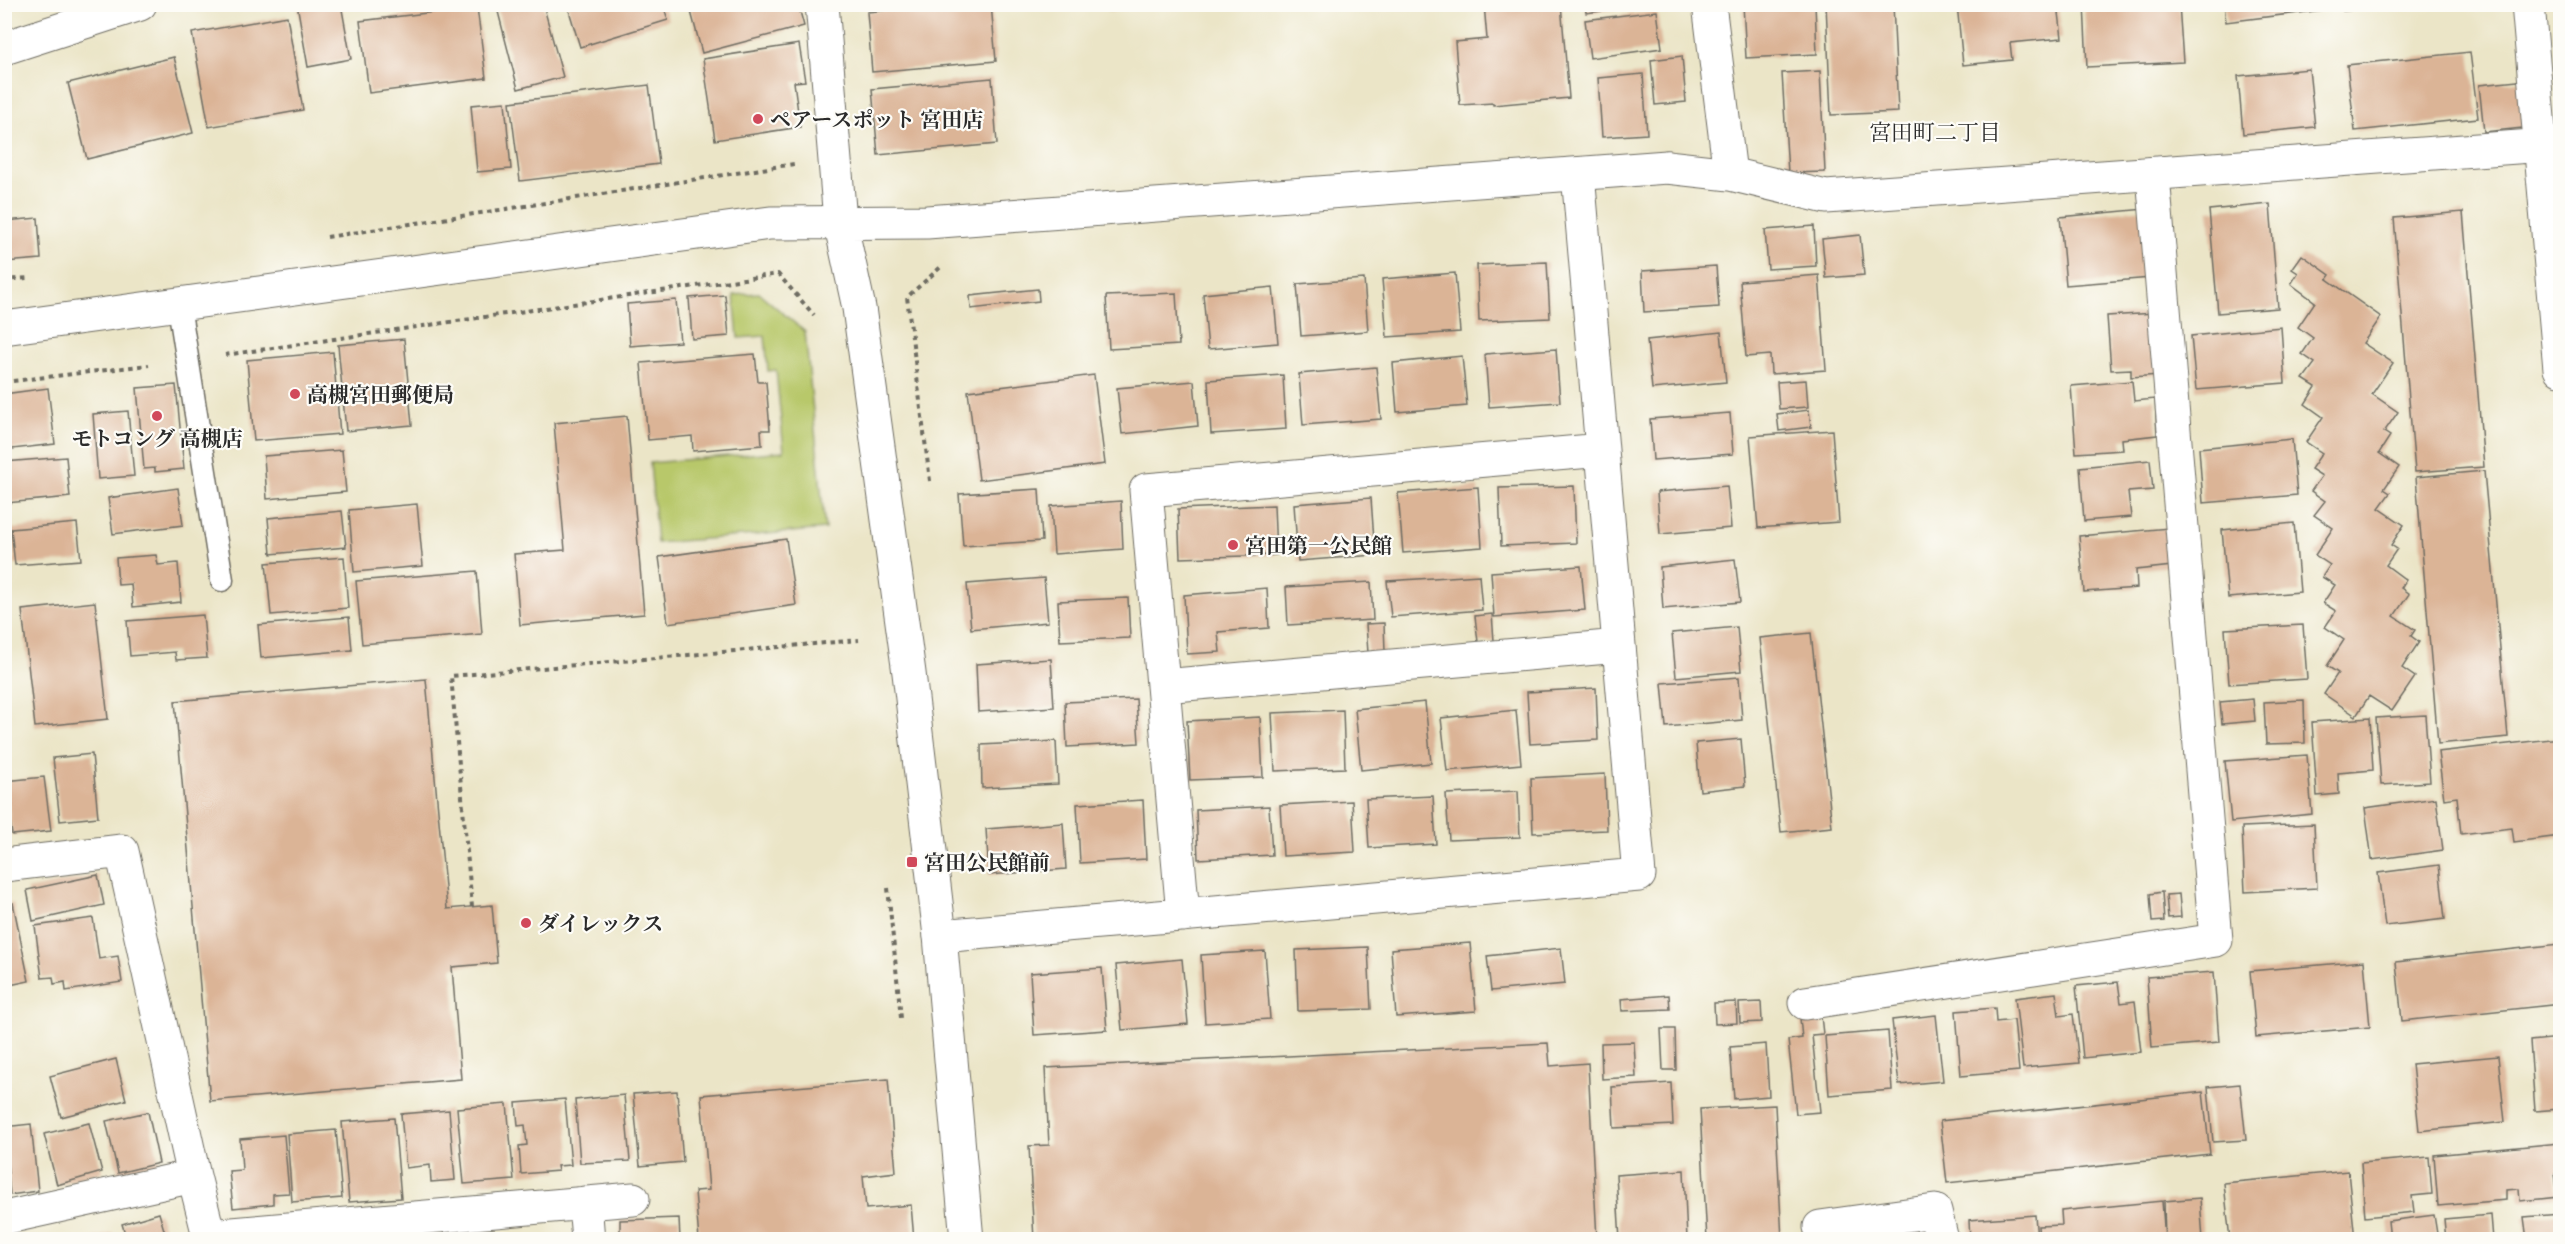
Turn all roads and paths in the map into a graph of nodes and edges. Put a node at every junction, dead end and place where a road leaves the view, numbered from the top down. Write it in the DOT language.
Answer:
graph roads {
  1 [pos="140,4"];
  2 [pos="822,4"];
  3 [pos="1709,4"];
  4 [pos="2528,4"];
  5 [pos="4,48"];
  6 [pos="2550,145"];
  7 [pos="800,163"];
  8 [pos="1578,174"];
  9 [pos="1730,174"];
  10 [pos="2153,175"];
  11 [pos="840,221"];
  12 [pos="317,238"];
  13 [pos="950,258"];
  14 [pos="39,277"];
  15 [pos="4,280"];
  16 [pos="179,306"];
  17 [pos="815,325"];
  18 [pos="4,328"];
  19 [pos="189,360"];
  20 [pos="2560,369"];
  21 [pos="4,382"];
  22 [pos="1602,450"];
  23 [pos="930,485"];
  24 [pos="222,580"];
  25 [pos="858,630"];
  26 [pos="859,640"];
  27 [pos="1619,646"];
  28 [pos="860,650"];
  29 [pos="1163,686"];
  30 [pos="4,865"];
  31 [pos="886,877"];
  32 [pos="472,907"];
  33 [pos="1184,915"];
  34 [pos="940,936"];
  35 [pos="1805,1003"];
  36 [pos="902,1027"];
  37 [pos="194,1176"];
  38 [pos="633,1199"];
  39 [pos="585,1203"];
  40 [pos="4,1218"];
  41 [pos="1820,1227"];
  42 [pos="209,1238"];
  43 [pos="588,1239"];
  44 [pos="967,1239"];
  45 [pos="1942,1239"];
  1 -- 5 [label="street"];
  2 -- 11 [label="street"];
  3 -- 9 [label="street"];
  4 -- 6 [label="street"];
  6 -- 10 [label="street"];
  6 -- 20 [label="street"];
  7 -- 12 [label="path"];
  8 -- 9 [label="street"];
  8 -- 11 [label="street"];
  8 -- 22 [label="street"];
  9 -- 10 [label="street"];
  10 -- 35 [label="street"];
  11 -- 16 [label="street"];
  11 -- 34 [label="street"];
  13 -- 23 [label="path"];
  14 -- 15 [label="path"];
  16 -- 18 [label="street"];
  16 -- 19 [label="lane"];
  17 -- 19 [label="path"];
  19 -- 21 [label="path"];
  19 -- 24 [label="lane"];
  22 -- 27 [label="street"];
  22 -- 29 [label="street"];
  25 -- 26 [label="path"];
  26 -- 28 [label="path"];
  26 -- 32 [label="path"];
  27 -- 29 [label="street"];
  27 -- 33 [label="street"];
  29 -- 33 [label="street"];
  30 -- 37 [label="street"];
  31 -- 36 [label="path"];
  33 -- 34 [label="street"];
  34 -- 44 [label="street"];
  37 -- 40 [label="street"];
  37 -- 42 [label="street"];
  38 -- 39 [label="street"];
  39 -- 42 [label="street"];
  39 -- 43 [label="street"];
  41 -- 45 [label="street"];
}
